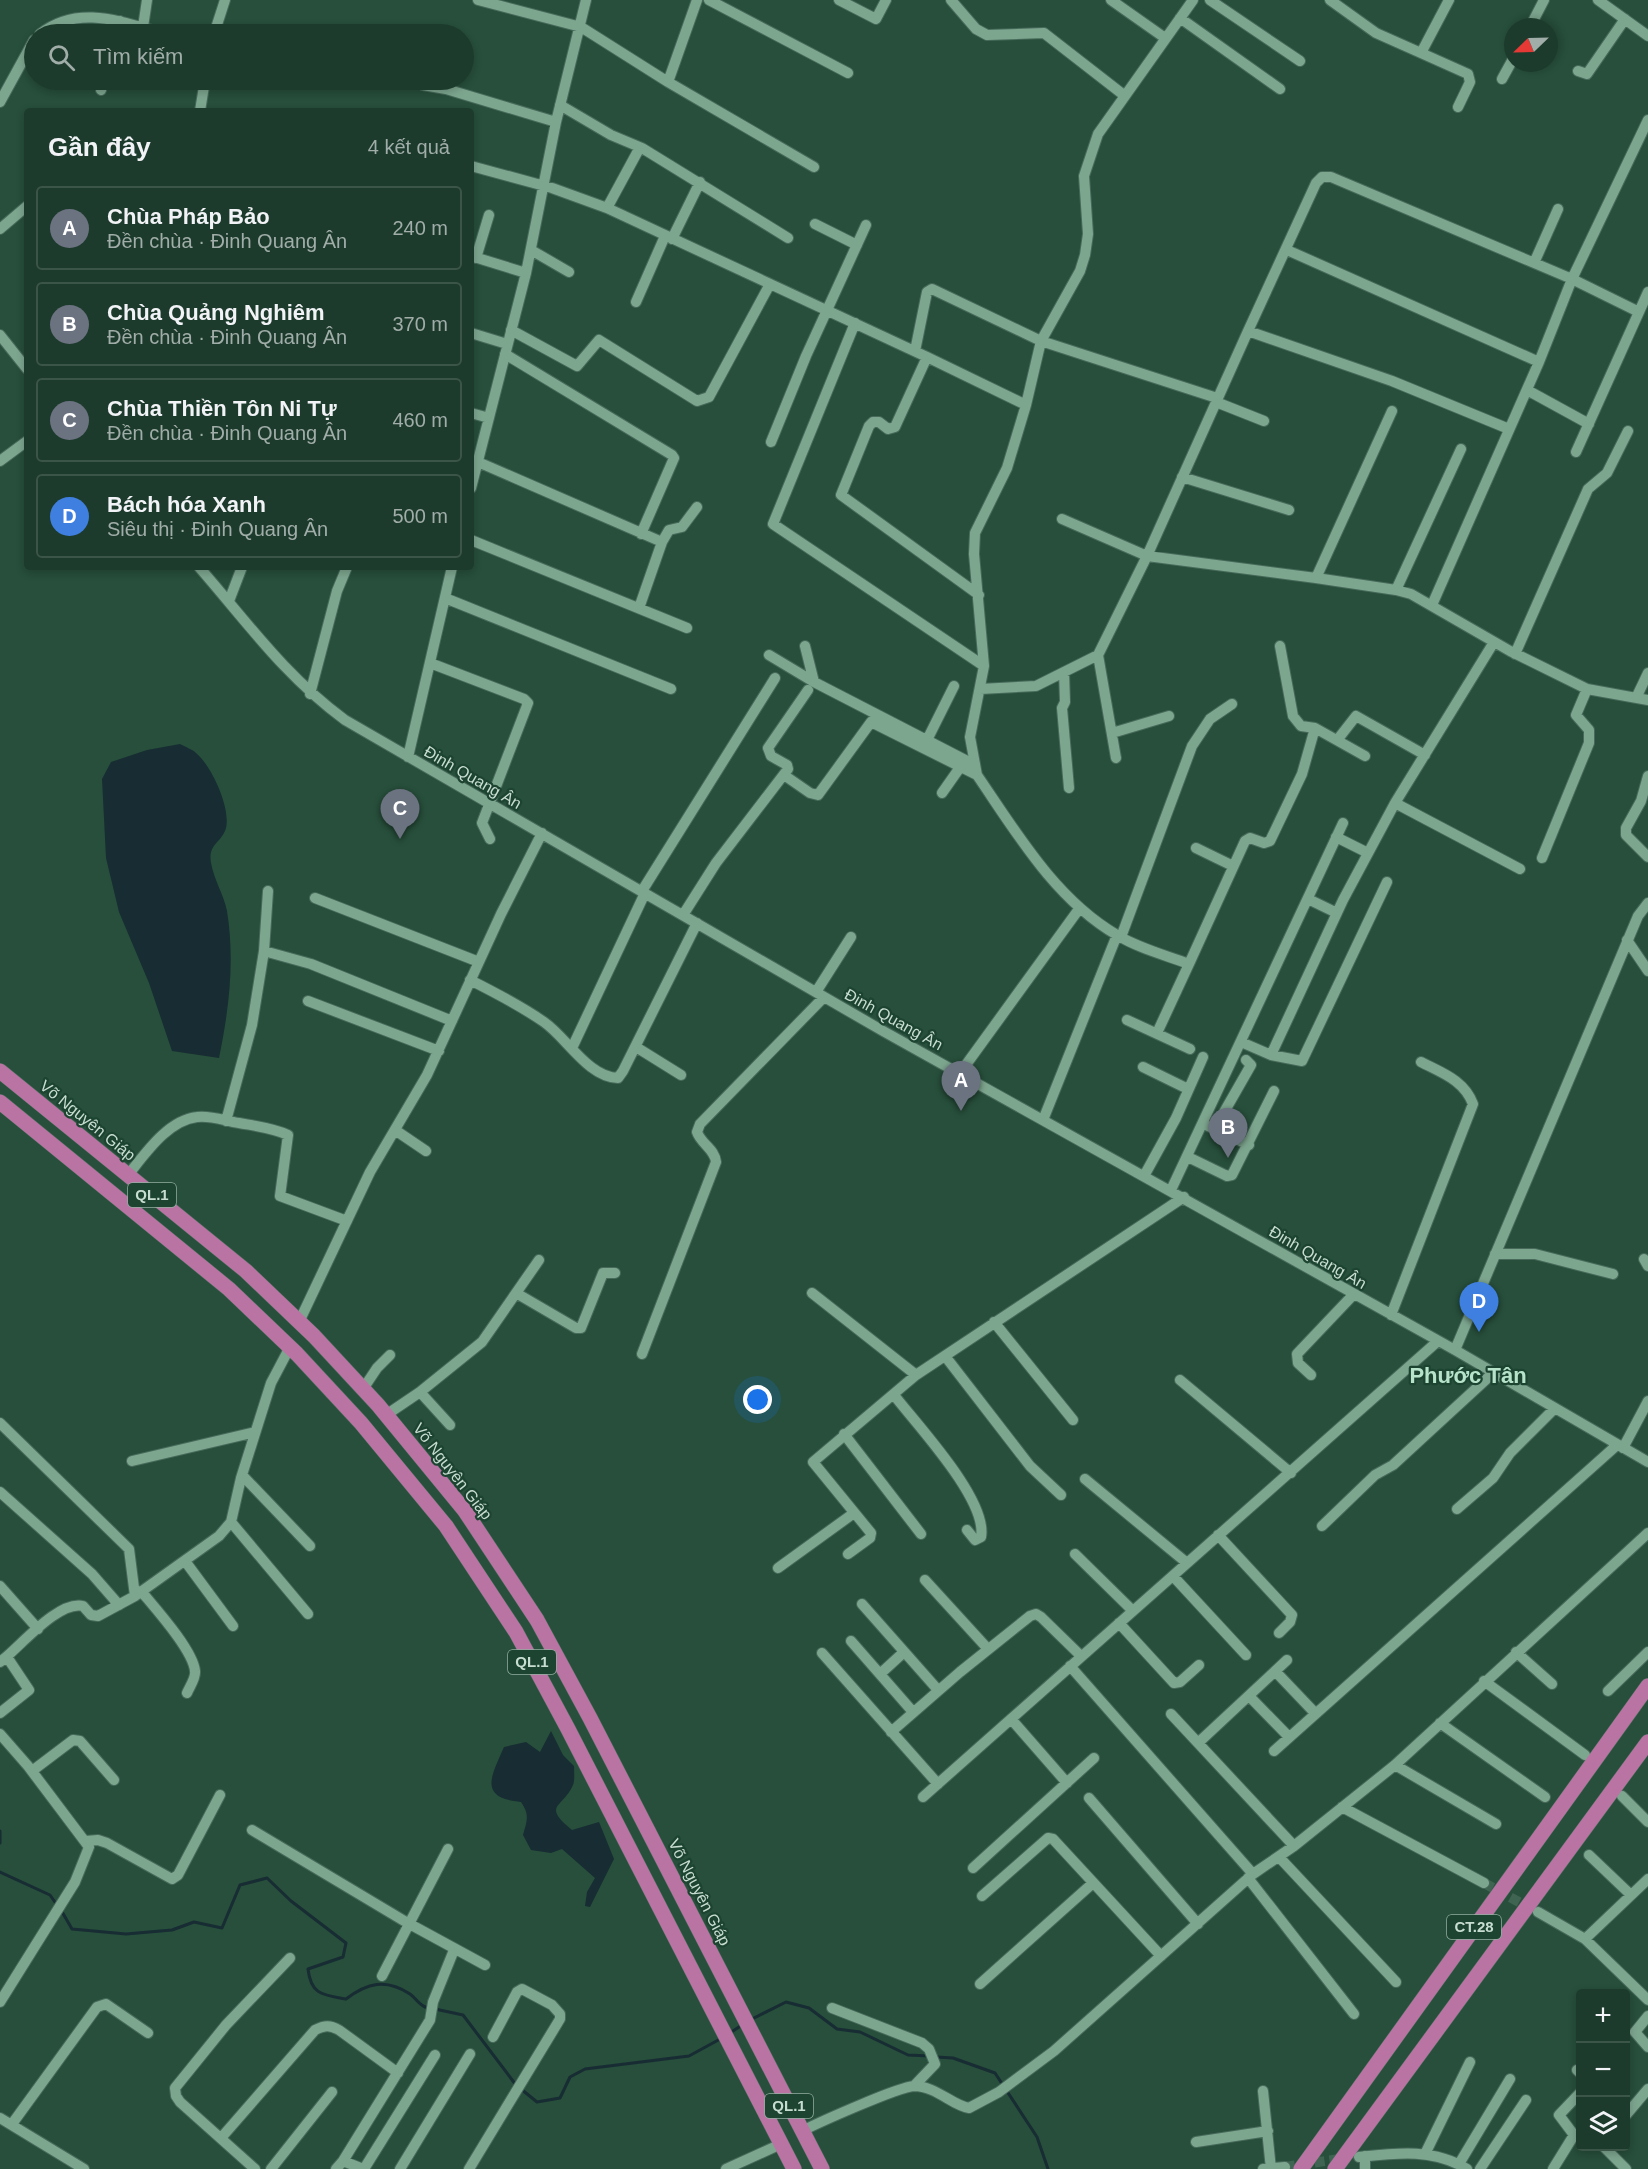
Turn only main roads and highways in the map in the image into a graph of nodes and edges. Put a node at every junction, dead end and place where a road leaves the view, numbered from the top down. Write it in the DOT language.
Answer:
graph roads {
  1 [pos="0,1071"];
  2 [pos="0,1102"];
  3 [pos="1648,1686"];
  4 [pos="1648,1742"];
  5 [pos="794,2169"];
  6 [pos="822,2169"];
  7 [pos="1301,2169"];
  8 [pos="1335,2169"];
  1 -- 6 [label="highway, Võ Nguyên Giáp / QL.1"];
  2 -- 5 [label="highway, QL.1"];
  3 -- 7 [label="highway, CT.28"];
  4 -- 8 [label="highway, CT.28"];
}
